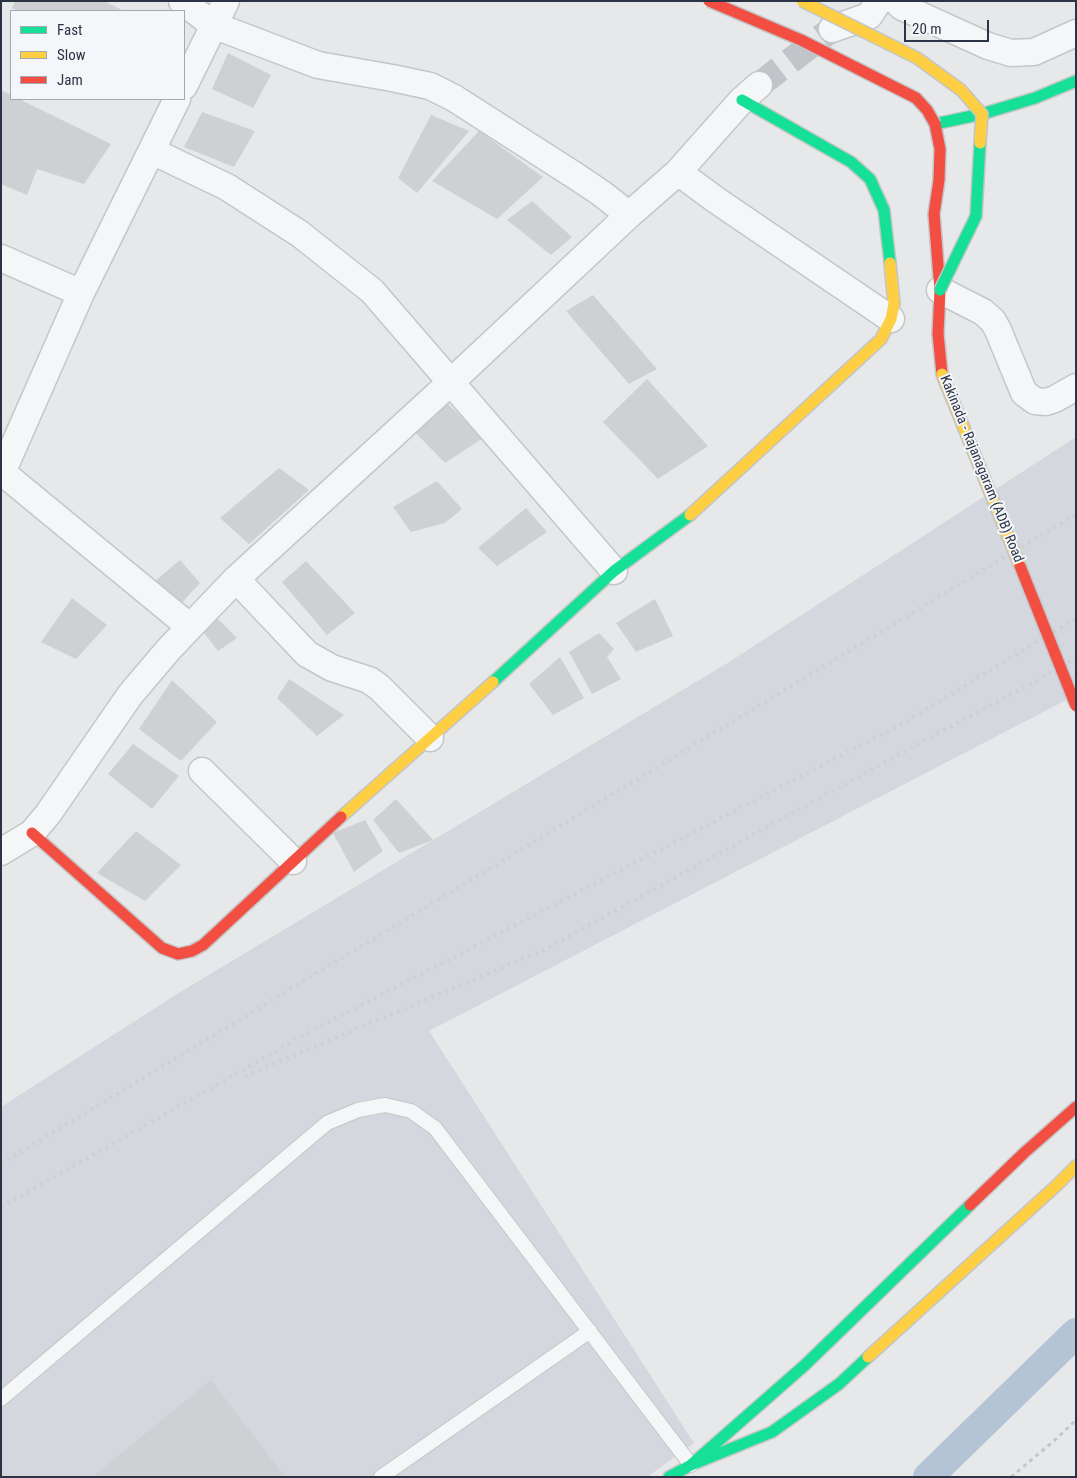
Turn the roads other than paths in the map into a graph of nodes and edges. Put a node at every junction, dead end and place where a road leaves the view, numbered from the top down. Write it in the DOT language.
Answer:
graph roads {
  1 [pos="182,1"];
  2 [pos="226,1"];
  3 [pos="709,1"];
  4 [pos="802,1"];
  5 [pos="879,1"];
  6 [pos="896,1"];
  7 [pos="213,25"];
  8 [pos="831,30"];
  9 [pos="1076,33"];
  10 [pos="1076,81"];
  11 [pos="185,84"];
  12 [pos="750,92"];
  13 [pos="178,100"];
  14 [pos="982,114"];
  15 [pos="935,124"];
  16 [pos="152,151"];
  17 [pos="678,172"];
  18 [pos="628,215"];
  19 [pos="1,258"];
  20 [pos="940,290"];
  21 [pos="81,292"];
  22 [pos="891,319"];
  23 [pos="451,382"];
  24 [pos="1076,387"];
  25 [pos="2,474"];
  26 [pos="614,571"];
  27 [pos="236,579"];
  28 [pos="190,627"];
  29 [pos="1076,706"];
  30 [pos="430,738"];
  31 [pos="202,771"];
  32 [pos="32,833"];
  33 [pos="1,852"];
  34 [pos="293,861"];
  35 [pos="1076,1107"];
  36 [pos="1076,1166"];
  37 [pos="590,1331"];
  38 [pos="1,1399"];
  39 [pos="691,1465"];
  40 [pos="381,1477"];
  41 [pos="669,1477"];
  1 -- 7 [label="street"];
  2 -- 7 [label="street"];
  3 -- 15 [label="main road, Kakinada - Rajanagaram (ADB) Road, bridge"];
  4 -- 14 [label="main road, bridge"];
  5 -- 8 [label="street"];
  6 -- 9 [label="street"];
  7 -- 11 [label="street"];
  7 -- 18 [label="street"];
  10 -- 14 [label="main road"];
  12 -- 17 [label="street"];
  12 -- 22 [label="main road"];
  13 -- 16 [label="street"];
  14 -- 15 [label="main road"];
  14 -- 20 [label="main road, bridge"];
  15 -- 20 [label="main road, Kakinada - Rajanagaram (ADB) Road"];
  16 -- 21 [label="street"];
  16 -- 23 [label="street"];
  17 -- 18 [label="street"];
  17 -- 22 [label="street"];
  18 -- 23 [label="street"];
  19 -- 21 [label="street"];
  20 -- 24 [label="street"];
  20 -- 29 [label="main road, Kakinada - Rajanagaram (ADB) Road, bridge"];
  21 -- 25 [label="street"];
  22 -- 26 [label="main road"];
  23 -- 26 [label="street"];
  23 -- 27 [label="street"];
  25 -- 28 [label="street"];
  26 -- 30 [label="main road"];
  27 -- 28 [label="street"];
  27 -- 30 [label="street"];
  28 -- 32 [label="street"];
  30 -- 34 [label="main road"];
  31 -- 34 [label="street"];
  32 -- 33 [label="street"];
  32 -- 34 [label="main road"];
  35 -- 39 [label="main road"];
  36 -- 39 [label="main road"];
  37 -- 38 [label="lane"];
  37 -- 39 [label="lane"];
  37 -- 40 [label="lane"];
  39 -- 41 [label="main road"];
}
